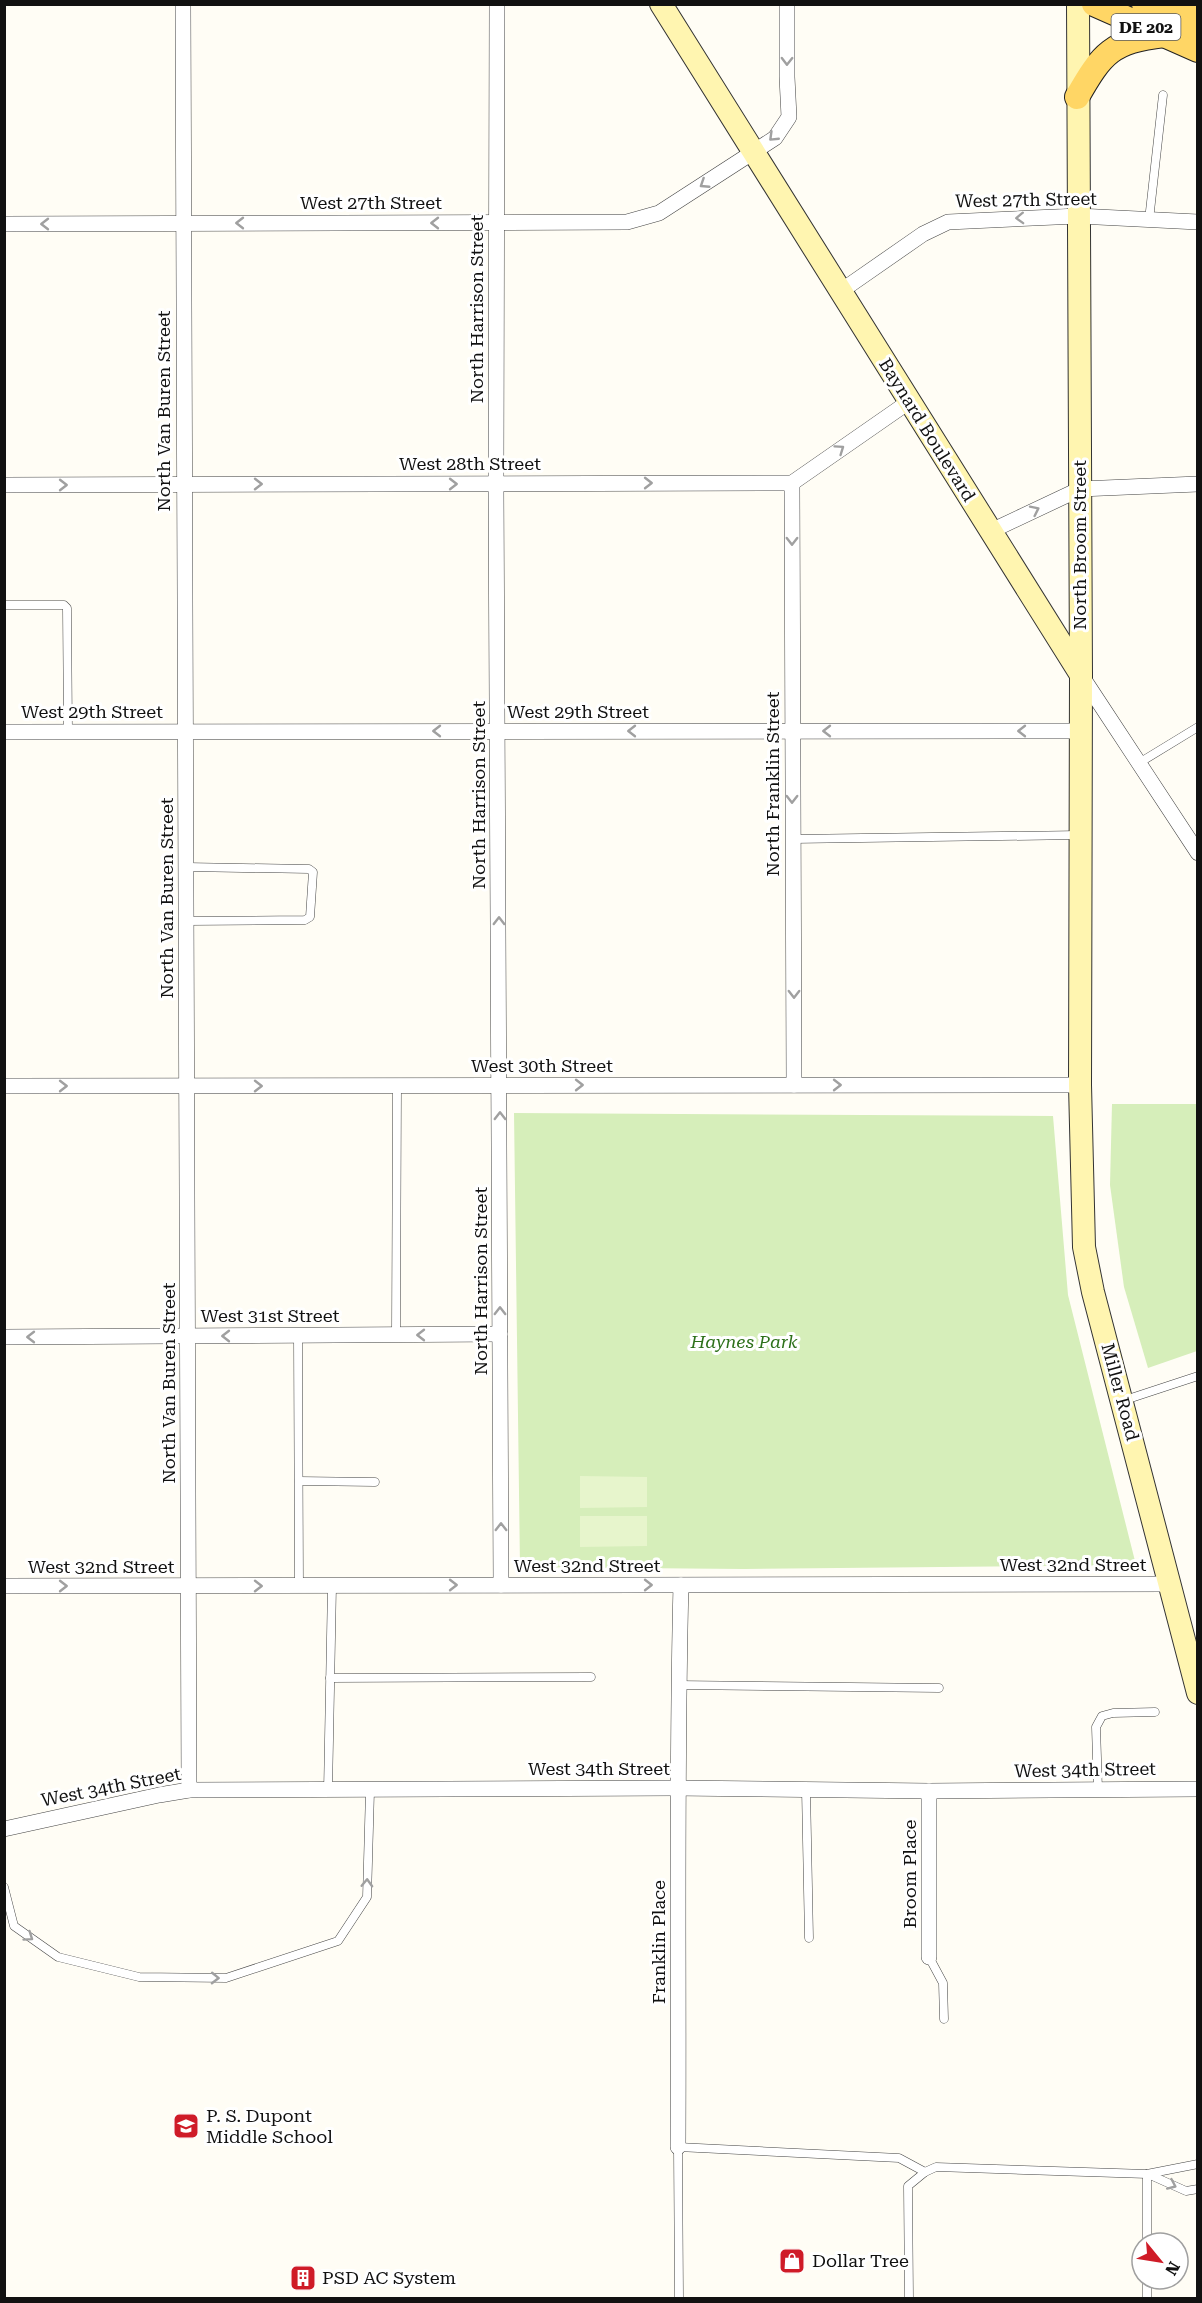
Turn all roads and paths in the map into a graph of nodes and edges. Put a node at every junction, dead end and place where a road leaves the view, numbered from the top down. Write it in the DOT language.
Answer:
graph roads {
  1 [pos="183,4"];
  2 [pos="497,4"];
  3 [pos="661,4"];
  4 [pos="787,4"];
  5 [pos="1078,4"];
  6 [pos="1094,4"];
  7 [pos="1144,4"];
  8 [pos="1188,4"];
  9 [pos="1197,9"];
  10 [pos="1197,29"];
  11 [pos="1164,35"];
  12 [pos="1197,50"];
  13 [pos="1163,95"];
  14 [pos="1077,97"];
  15 [pos="753,152"];
  16 [pos="1078,216"];
  17 [pos="1149,220"];
  18 [pos="497,222"];
  19 [pos="1197,222"];
  20 [pos="184,223"];
  21 [pos="4,224"];
  22 [pos="841,291"];
  23 [pos="910,401"];
  24 [pos="792,483"];
  25 [pos="496,484"];
  26 [pos="1197,484"];
  27 [pos="4,485"];
  28 [pos="184,485"];
  29 [pos="1080,489"];
  30 [pos="991,531"];
  31 [pos="4,605"];
  32 [pos="1081,675"];
  33 [pos="1197,727"];
  34 [pos="1080,730"];
  35 [pos="499,731"];
  36 [pos="792,731"];
  37 [pos="4,732"];
  38 [pos="68,732"];
  39 [pos="186,732"];
  40 [pos="1139,763"];
  41 [pos="1080,835"];
  42 [pos="792,839"];
  43 [pos="1197,853"];
  44 [pos="187,867"];
  45 [pos="187,921"];
  46 [pos="795,1085"];
  47 [pos="1080,1085"];
  48 [pos="4,1086"];
  49 [pos="188,1086"];
  50 [pos="397,1086"];
  51 [pos="500,1086"];
  52 [pos="500,1334"];
  53 [pos="298,1335"];
  54 [pos="396,1335"];
  55 [pos="189,1336"];
  56 [pos="4,1337"];
  57 [pos="1197,1376"];
  58 [pos="1122,1401"];
  59 [pos="299,1481"];
  60 [pos="375,1482"];
  61 [pos="1170,1584"];
  62 [pos="501,1585"];
  63 [pos="681,1585"];
  64 [pos="4,1586"];
  65 [pos="189,1586"];
  66 [pos="299,1586"];
  67 [pos="332,1586"];
  68 [pos="591,1677"];
  69 [pos="330,1678"];
  70 [pos="678,1685"];
  71 [pos="939,1688"];
  72 [pos="1197,1694"];
  73 [pos="1155,1712"];
  74 [pos="676,1788"];
  75 [pos="1197,1789"];
  76 [pos="189,1790"];
  77 [pos="806,1790"];
  78 [pos="1098,1790"];
  79 [pos="328,1791"];
  80 [pos="370,1791"];
  81 [pos="929,1791"];
  82 [pos="4,1829"];
  83 [pos="4,1887"];
  84 [pos="809,1938"];
  85 [pos="929,1957"];
  86 [pos="944,2019"];
  87 [pos="678,2147"];
  88 [pos="1197,2164"];
  89 [pos="925,2172"];
  90 [pos="1147,2174"];
  91 [pos="1197,2189"];
  92 [pos="1147,2231"];
  93 [pos="679,2298"];
  94 [pos="909,2298"];
  1 -- 20 [label="street, North Van Buren Street"];
  2 -- 18 [label="street, North Harrison Street"];
  3 -- 15 [label="street, Baynard Boulevard"];
  4 -- 15 [label="street, West 27th Street, one-way"];
  5 -- 14 [label="street, North Broom Street"];
  6 -- 11 [label="main road, DE 202"];
  7 -- 10 [label="main road"];
  8 -- 9 [label="main road, DE 202"];
  11 -- 12 [label="main road, DE 202"];
  11 -- 14 [label="main road"];
  13 -- 17 [label="lane"];
  14 -- 16 [label="street, North Broom Street"];
  15 -- 18 [label="street, West 27th Street, one-way"];
  15 -- 22 [label="street, Baynard Boulevard"];
  16 -- 17 [label="street, West 27th Street"];
  16 -- 22 [label="street, West 27th Street, one-way"];
  16 -- 29 [label="street, North Broom Street"];
  17 -- 19 [label="street, West 27th Street"];
  18 -- 20 [label="street, West 27th Street, one-way"];
  18 -- 25 [label="street, North Harrison Street"];
  20 -- 21 [label="street, West 27th Street, one-way"];
  20 -- 28 [label="street, North Van Buren Street"];
  22 -- 23 [label="street, Baynard Boulevard"];
  24 -- 23 [label="street, one-way"];
  23 -- 30 [label="street, Baynard Boulevard"];
  25 -- 24 [label="street, West 28th Street, one-way"];
  24 -- 36 [label="street, North Franklin Street, one-way"];
  28 -- 25 [label="street, West 28th Street, one-way"];
  25 -- 35 [label="street, North Harrison Street"];
  26 -- 29 [label="street"];
  27 -- 28 [label="street, West 28th Street, one-way"];
  28 -- 39 [label="street, North Van Buren Street"];
  30 -- 29 [label="street, one-way"];
  29 -- 32 [label="street, North Broom Street"];
  30 -- 32 [label="street, Baynard Boulevard"];
  31 -- 38 [label="lane"];
  32 -- 34 [label="street, North Broom Street"];
  32 -- 40 [label="street, Baynard Boulevard"];
  33 -- 40 [label="lane"];
  34 -- 36 [label="street, West 29th Street, one-way"];
  34 -- 41 [label="street, North Broom Street"];
  36 -- 35 [label="street, West 29th Street, one-way"];
  35 -- 39 [label="street, West 29th Street, one-way"];
  51 -- 35 [label="street, North Harrison Street, one-way"];
  36 -- 42 [label="street, North Franklin Street, one-way"];
  37 -- 38 [label="street, West 29th Street"];
  38 -- 39 [label="street, West 29th Street"];
  39 -- 44 [label="street, North Van Buren Street"];
  40 -- 43 [label="street, Baynard Boulevard"];
  41 -- 42 [label="lane"];
  41 -- 47 [label="street, North Broom Street"];
  42 -- 46 [label="street, North Franklin Street, one-way"];
  44 -- 45 [label="street, North Van Buren Street"];
  44 -- 45 [label="lane"];
  45 -- 49 [label="street, North Van Buren Street"];
  46 -- 47 [label="street, West 30th Street, one-way"];
  51 -- 46 [label="street, West 30th Street, one-way"];
  47 -- 58 [label="street, Miller Road"];
  48 -- 49 [label="street, West 30th Street, one-way"];
  49 -- 50 [label="street, West 30th Street, one-way"];
  49 -- 55 [label="street, North Van Buren Street"];
  50 -- 51 [label="street, West 30th Street"];
  50 -- 54 [label="lane"];
  52 -- 51 [label="street, North Harrison Street, one-way"];
  52 -- 54 [label="street, West 31st Street, one-way"];
  62 -- 52 [label="street, North Harrison Street, one-way"];
  53 -- 54 [label="street, West 31st Street"];
  53 -- 55 [label="street, West 31st Street, one-way"];
  53 -- 59 [label="lane"];
  55 -- 56 [label="street, West 31st Street, one-way"];
  55 -- 65 [label="street, North Van Buren Street"];
  57 -- 58 [label="lane"];
  58 -- 61 [label="street, Miller Road"];
  59 -- 60 [label="lane"];
  59 -- 66 [label="lane"];
  61 -- 63 [label="street, West 32nd Street"];
  61 -- 72 [label="street, Miller Road"];
  62 -- 63 [label="street, West 32nd Street, one-way"];
  67 -- 62 [label="street, West 32nd Street, one-way"];
  63 -- 70 [label="street, Franklin Place"];
  64 -- 65 [label="street, West 32nd Street, one-way"];
  65 -- 66 [label="street, West 32nd Street, one-way"];
  65 -- 76 [label="street, North Van Buren Street"];
  66 -- 67 [label="street, West 32nd Street"];
  67 -- 69 [label="lane"];
  68 -- 69 [label="lane"];
  69 -- 79 [label="lane"];
  70 -- 71 [label="lane"];
  70 -- 74 [label="street, Franklin Place"];
  73 -- 78 [label="lane"];
  74 -- 77 [label="street, West 34th Street"];
  74 -- 80 [label="street, West 34th Street"];
  74 -- 87 [label="street, Franklin Place"];
  75 -- 78 [label="street, West 34th Street"];
  76 -- 79 [label="street, West 34th Street"];
  76 -- 82 [label="street, West 34th Street"];
  77 -- 81 [label="street, West 34th Street"];
  77 -- 84 [label="lane"];
  78 -- 81 [label="street, West 34th Street"];
  79 -- 80 [label="street, West 34th Street"];
  83 -- 80 [label="lane, one-way"];
  81 -- 85 [label="street, Broom Place"];
  85 -- 86 [label="lane"];
  87 -- 89 [label="lane"];
  87 -- 93 [label="lane, Franklin Place"];
  88 -- 90 [label="lane"];
  89 -- 90 [label="lane"];
  89 -- 94 [label="lane"];
  90 -- 91 [label="lane, one-way"];
  90 -- 92 [label="lane"];
}
